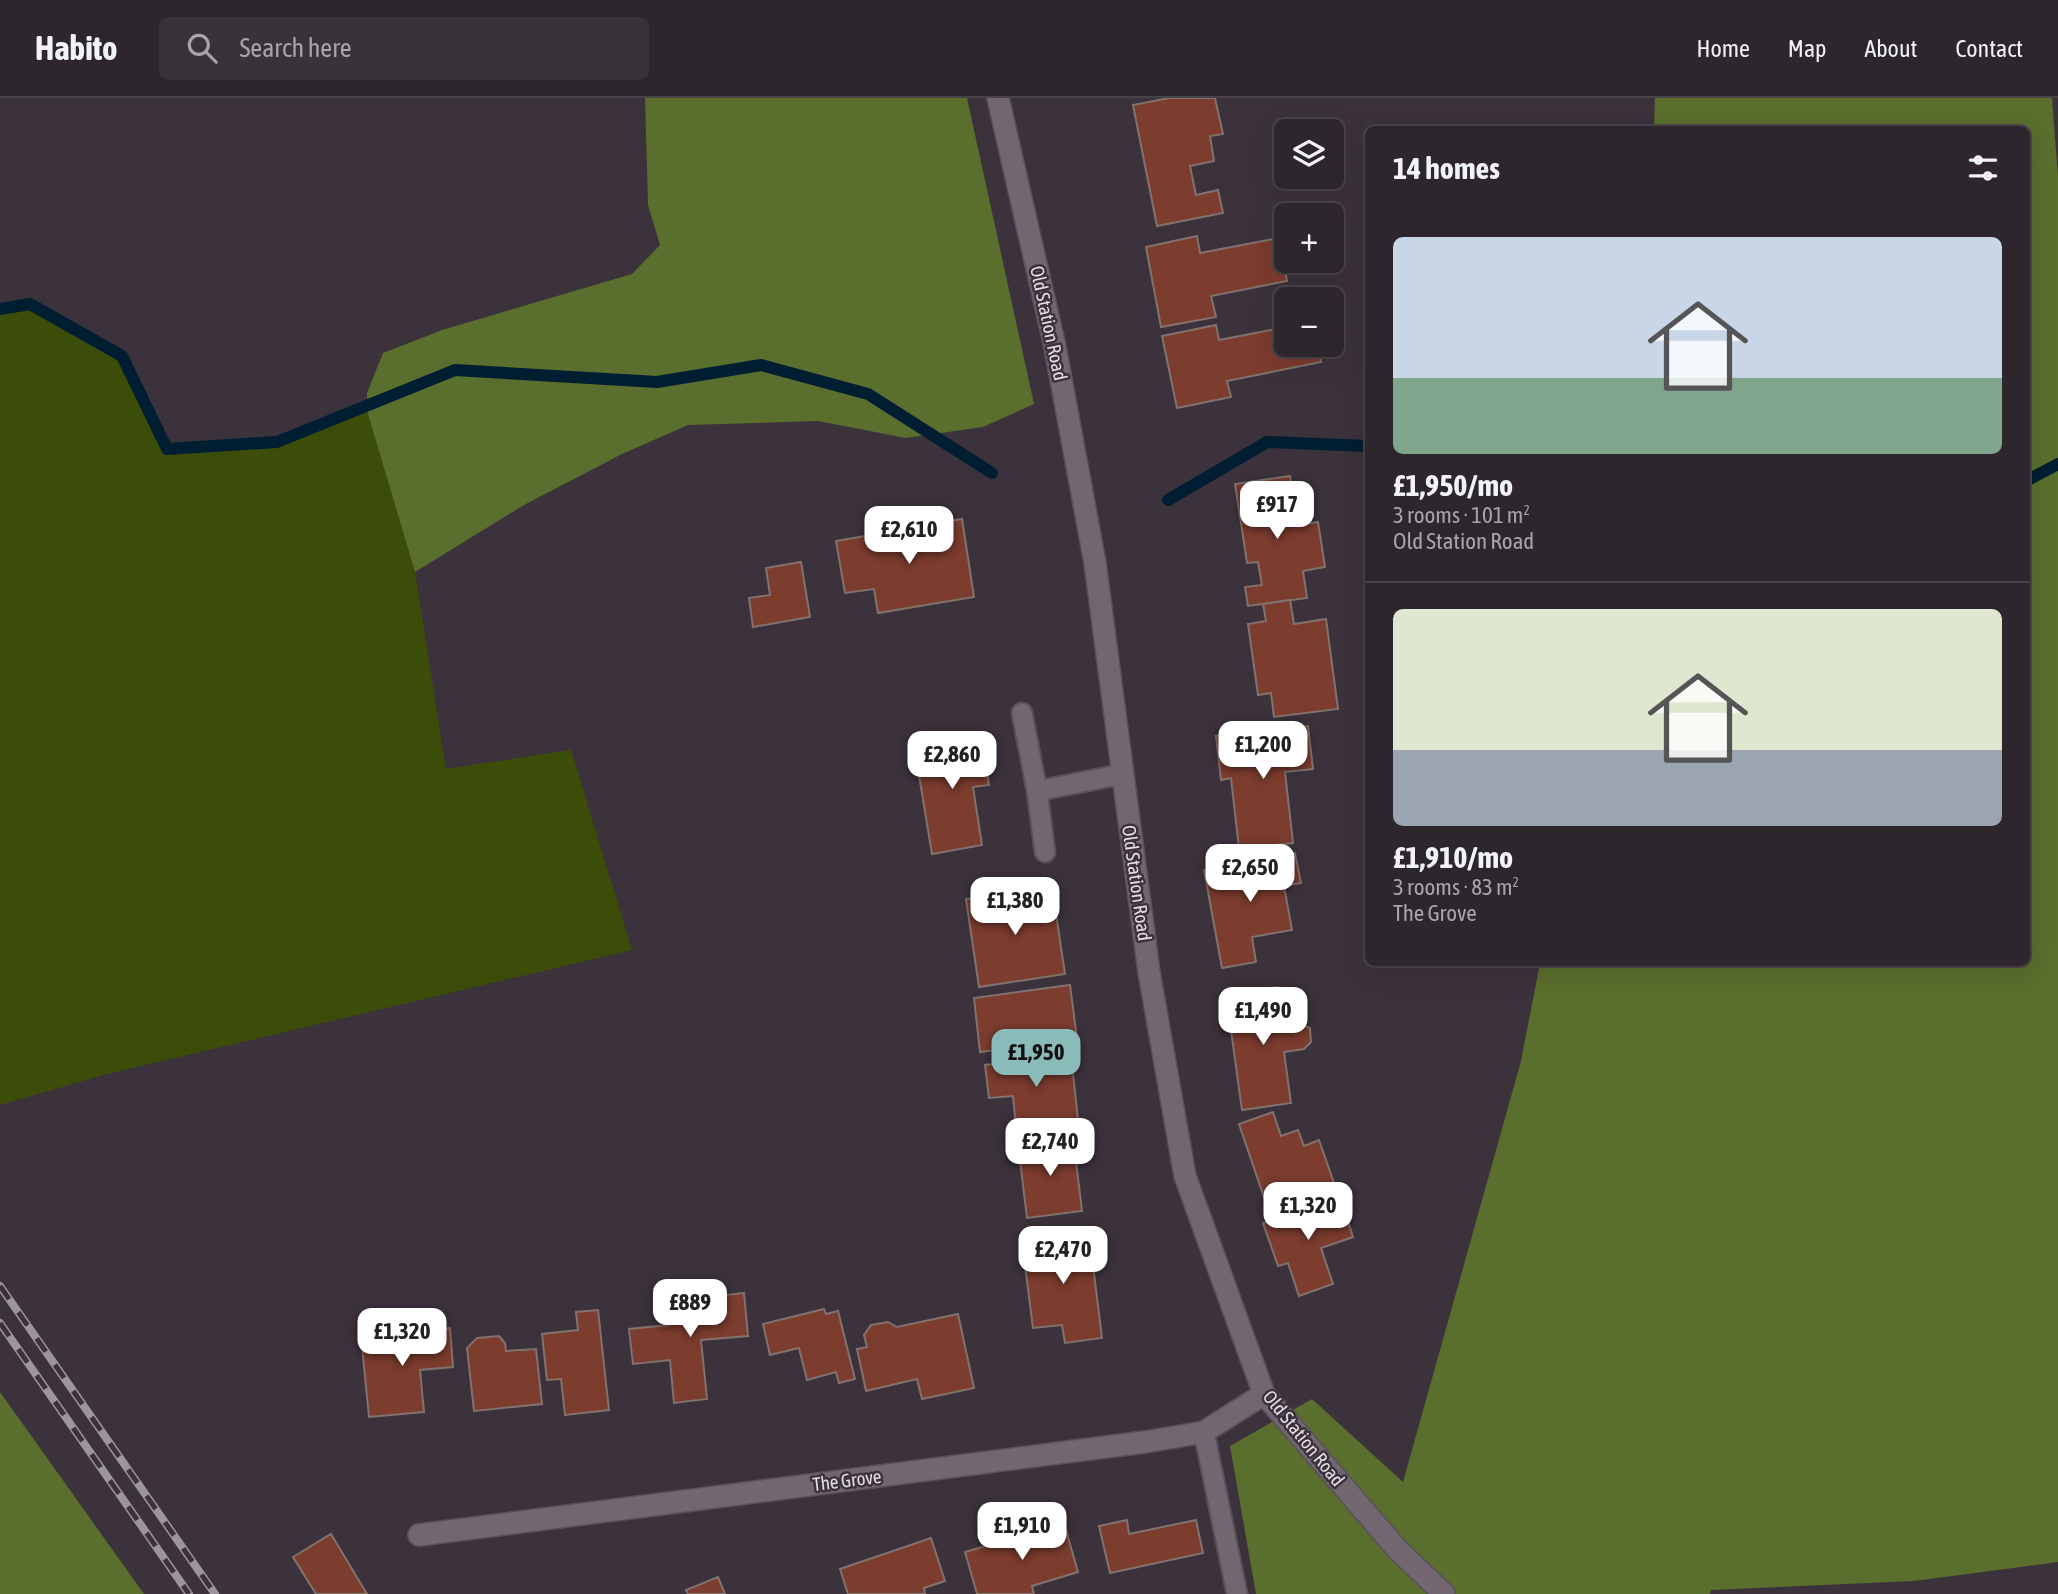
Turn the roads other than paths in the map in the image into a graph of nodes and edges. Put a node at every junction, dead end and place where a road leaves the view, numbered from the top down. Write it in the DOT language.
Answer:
graph roads {
  1 [pos="998,98"];
  2 [pos="1021,713"];
  3 [pos="1123,774"];
  4 [pos="1037,791"];
  5 [pos="1045,852"];
  6 [pos="1264,1394"];
  7 [pos="1204,1432"];
  8 [pos="419,1535"];
  9 [pos="1237,1594"];
  10 [pos="1444,1594"];
  1 -- 3 [label="street, Old Station Road"];
  2 -- 4 [label="lane"];
  3 -- 4 [label="lane"];
  3 -- 6 [label="street, Old Station Road"];
  4 -- 5 [label="lane"];
  6 -- 7 [label="street, The Grove"];
  6 -- 10 [label="street, Old Station Road"];
  7 -- 8 [label="street, The Grove"];
  7 -- 9 [label="lane"];
}
